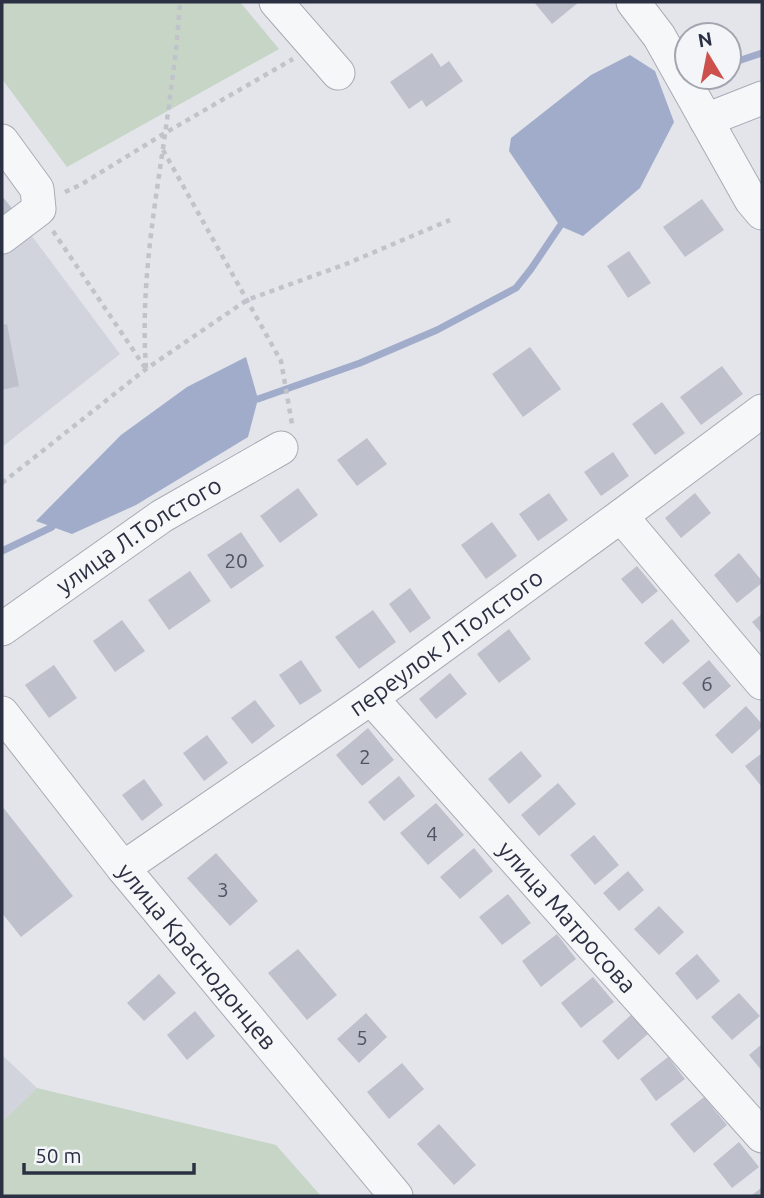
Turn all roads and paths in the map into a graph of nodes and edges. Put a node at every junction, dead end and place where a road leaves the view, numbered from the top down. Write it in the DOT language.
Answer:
graph roads {
  1 [pos="180,2"];
  2 [pos="276,2"];
  3 [pos="633,2"];
  4 [pos="315,46"];
  5 [pos="338,73"];
  6 [pos="762,98"];
  7 [pos="706,121"];
  8 [pos="165,133"];
  9 [pos="2,141"];
  10 [pos="163,149"];
  11 [pos="82,184"];
  12 [pos="38,209"];
  13 [pos="762,212"];
  14 [pos="450,220"];
  15 [pos="2,237"];
  16 [pos="247,300"];
  17 [pos="146,369"];
  18 [pos="762,411"];
  19 [pos="281,448"];
  20 [pos="2,483"];
  21 [pos="621,516"];
  22 [pos="2,629"];
  23 [pos="762,683"];
  24 [pos="370,698"];
  25 [pos="2,713"];
  26 [pos="123,868"];
  27 [pos="762,1136"];
  28 [pos="396,1196"];
  1 -- 8 [label="path"];
  2 -- 4 [label="street"];
  3 -- 7 [label="street"];
  4 -- 5 [label="street"];
  4 -- 8 [label="path"];
  6 -- 7 [label="street"];
  7 -- 13 [label="street"];
  8 -- 10 [label="path"];
  8 -- 11 [label="path"];
  9 -- 12 [label="street"];
  10 -- 16 [label="path"];
  10 -- 17 [label="path"];
  12 -- 15 [label="street"];
  12 -- 17 [label="path"];
  14 -- 16 [label="path"];
  16 -- 17 [label="path"];
  16 -- 19 [label="path"];
  17 -- 20 [label="path"];
  18 -- 21 [label="street, переулок Л.Толстого"];
  19 -- 22 [label="street, улица Л.Толстого"];
  21 -- 23 [label="street"];
  21 -- 24 [label="street, переулок Л.Толстого"];
  24 -- 26 [label="street, переулок Л.Толстого"];
  24 -- 27 [label="street, улица Матросова"];
  25 -- 26 [label="street, улица Краснодонцев"];
  26 -- 28 [label="street, улица Краснодонцев"];
}
